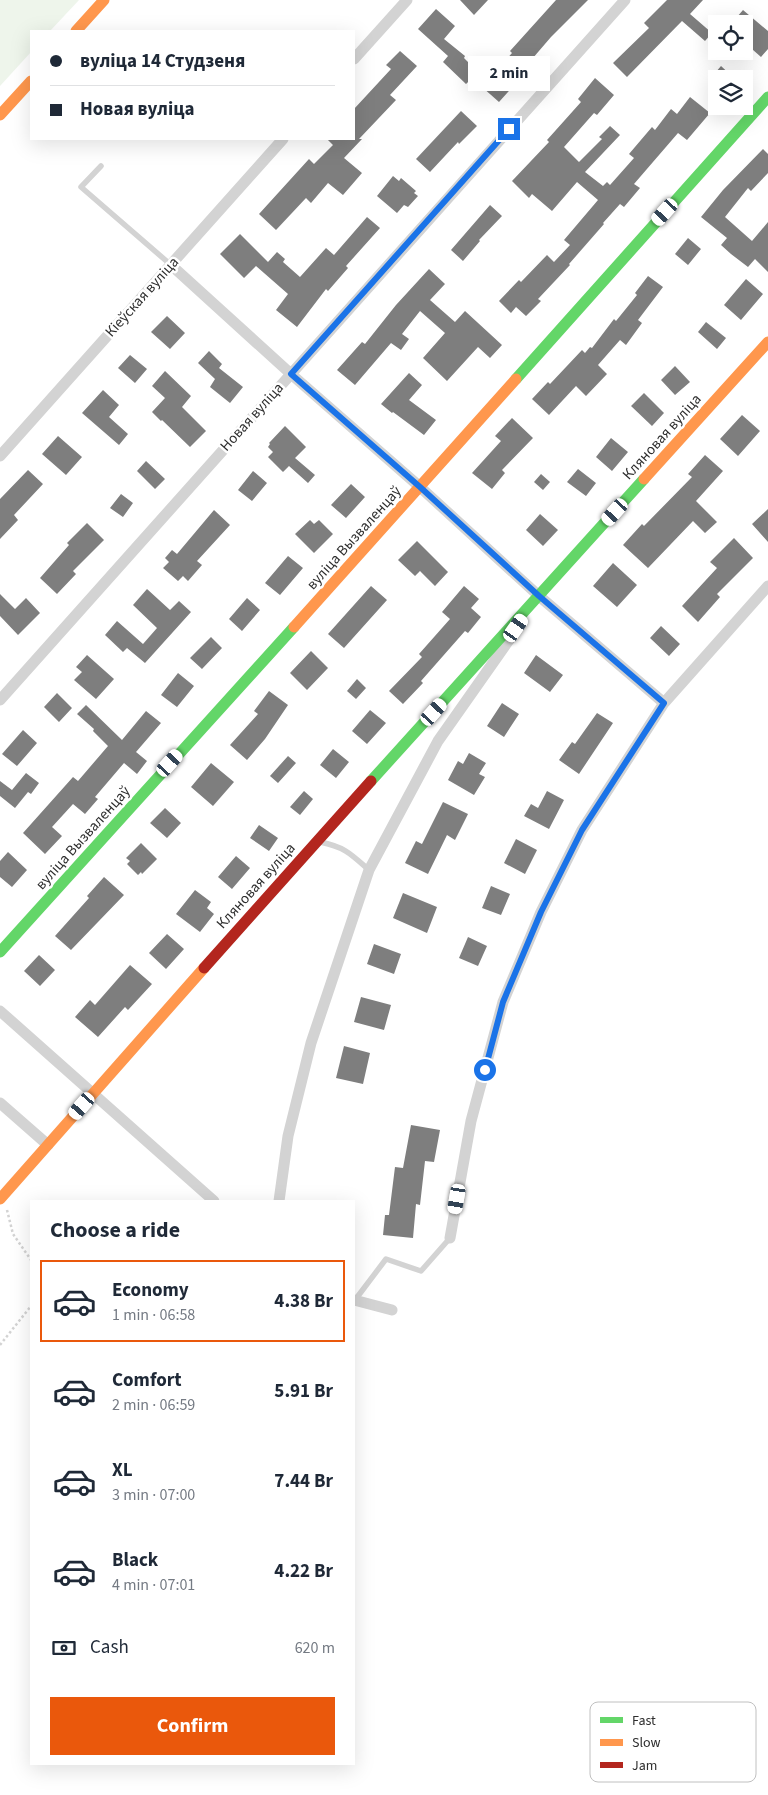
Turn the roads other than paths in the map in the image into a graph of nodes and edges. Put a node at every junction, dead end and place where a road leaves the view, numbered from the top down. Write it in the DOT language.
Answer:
graph roads {
  1 [pos="104,0"];
  2 [pos="407,0"];
  3 [pos="625,0"];
  4 [pos="77,30"];
  5 [pos="355,58"];
  6 [pos="30,82"];
  7 [pos="768,96"];
  8 [pos="0,116"];
  9 [pos="282,140"];
  10 [pos="101,166"];
  11 [pos="171,265"];
  12 [pos="768,342"];
  13 [pos="291,374"];
  14 [pos="0,456"];
  15 [pos="420,487"];
  16 [pos="768,586"];
  17 [pos="539,596"];
  18 [pos="0,700"];
  19 [pos="664,703"];
  20 [pos="316,842"];
  21 [pos="369,870"];
  22 [pos="0,952"];
  23 [pos="0,1011"];
  24 [pos="93,1093"];
  25 [pos="0,1102"];
  26 [pos="48,1145"];
  27 [pos="2,1197"];
  28 [pos="213,1200"];
  29 [pos="279,1200"];
  30 [pos="450,1238"];
  31 [pos="355,1299"];
  32 [pos="355,1300"];
  33 [pos="392,1310"];
  1 -- 4 [label="street"];
  2 -- 5 [label="street"];
  3 -- 13 [label="street, Новая вуліца"];
  6 -- 8 [label="street"];
  7 -- 15 [label="street, вуліца Вызваленцаў"];
  9 -- 11 [label="street, Кіеўская вуліца"];
  10 -- 11 [label="lane"];
  11 -- 13 [label="street"];
  11 -- 14 [label="street, Кіеўская вуліца"];
  12 -- 17 [label="street, Кляновая вуліца"];
  13 -- 15 [label="street"];
  13 -- 18 [label="street, Новая вуліца"];
  15 -- 17 [label="street"];
  15 -- 22 [label="street, вуліца Вызваленцаў"];
  16 -- 19 [label="street"];
  17 -- 19 [label="street"];
  17 -- 20 [label="street, Кляновая вуліца"];
  17 -- 21 [label="street, Кляновая вуліца"];
  19 -- 30 [label="street"];
  20 -- 21 [label="lane"];
  20 -- 24 [label="street, Кляновая вуліца"];
  21 -- 29 [label="street, Кляновая вуліца"];
  23 -- 24 [label="street"];
  24 -- 26 [label="street, Кляновая вуліца"];
  24 -- 28 [label="street"];
  25 -- 26 [label="street"];
  26 -- 27 [label="street, Кляновая вуліца"];
  30 -- 31 [label="lane"];
  32 -- 33 [label="street"];
}
